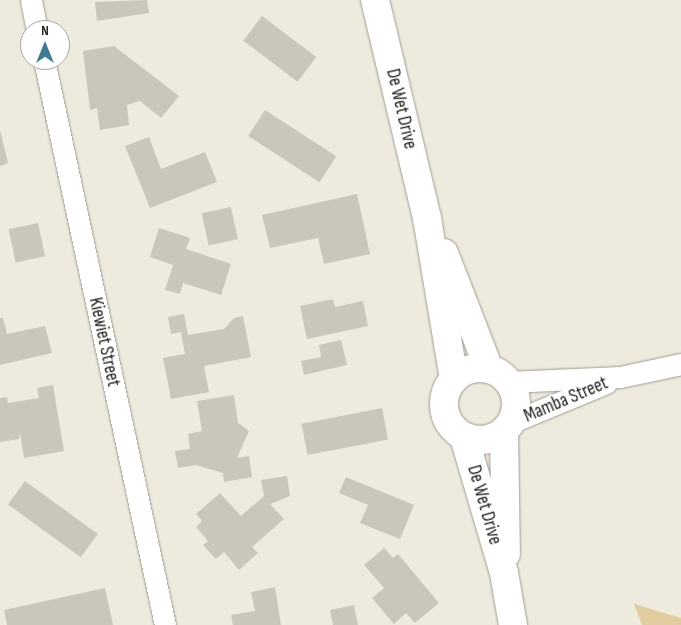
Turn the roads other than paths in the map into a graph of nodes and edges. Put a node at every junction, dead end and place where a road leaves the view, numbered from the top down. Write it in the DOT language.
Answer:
graph roads {
  1 [pos="31,0"];
  2 [pos="375,0"];
  3 [pos="35,20"];
  4 [pos="46,70"];
  5 [pos="427,218"];
  6 [pos="681,364"];
  7 [pos="499,376"];
  8 [pos="620,377"];
  9 [pos="454,379"];
  10 [pos="508,427"];
  11 [pos="464,437"];
  12 [pos="504,573"];
  13 [pos="165,625"];
  14 [pos="513,625"];
  1 -- 3 [label="street"];
  2 -- 5 [label="street, De Wet Drive"];
  4 -- 13 [label="street, Kiewiet Street"];
  5 -- 7 [label="street, De Wet Drive"];
  5 -- 9 [label="street, De Wet Drive"];
  6 -- 8 [label="street, Mamba Street"];
  7 -- 8 [label="street, Mamba Street"];
  7 -- 9 [label="street"];
  7 -- 10 [label="street, De Wet Drive"];
  8 -- 10 [label="street, Mamba Street"];
  9 -- 11 [label="street, De Wet Drive"];
  10 -- 11 [label="street, De Wet Drive"];
  10 -- 12 [label="street, De Wet Drive"];
  11 -- 12 [label="street, De Wet Drive"];
  12 -- 14 [label="street, De Wet Drive"];
}
